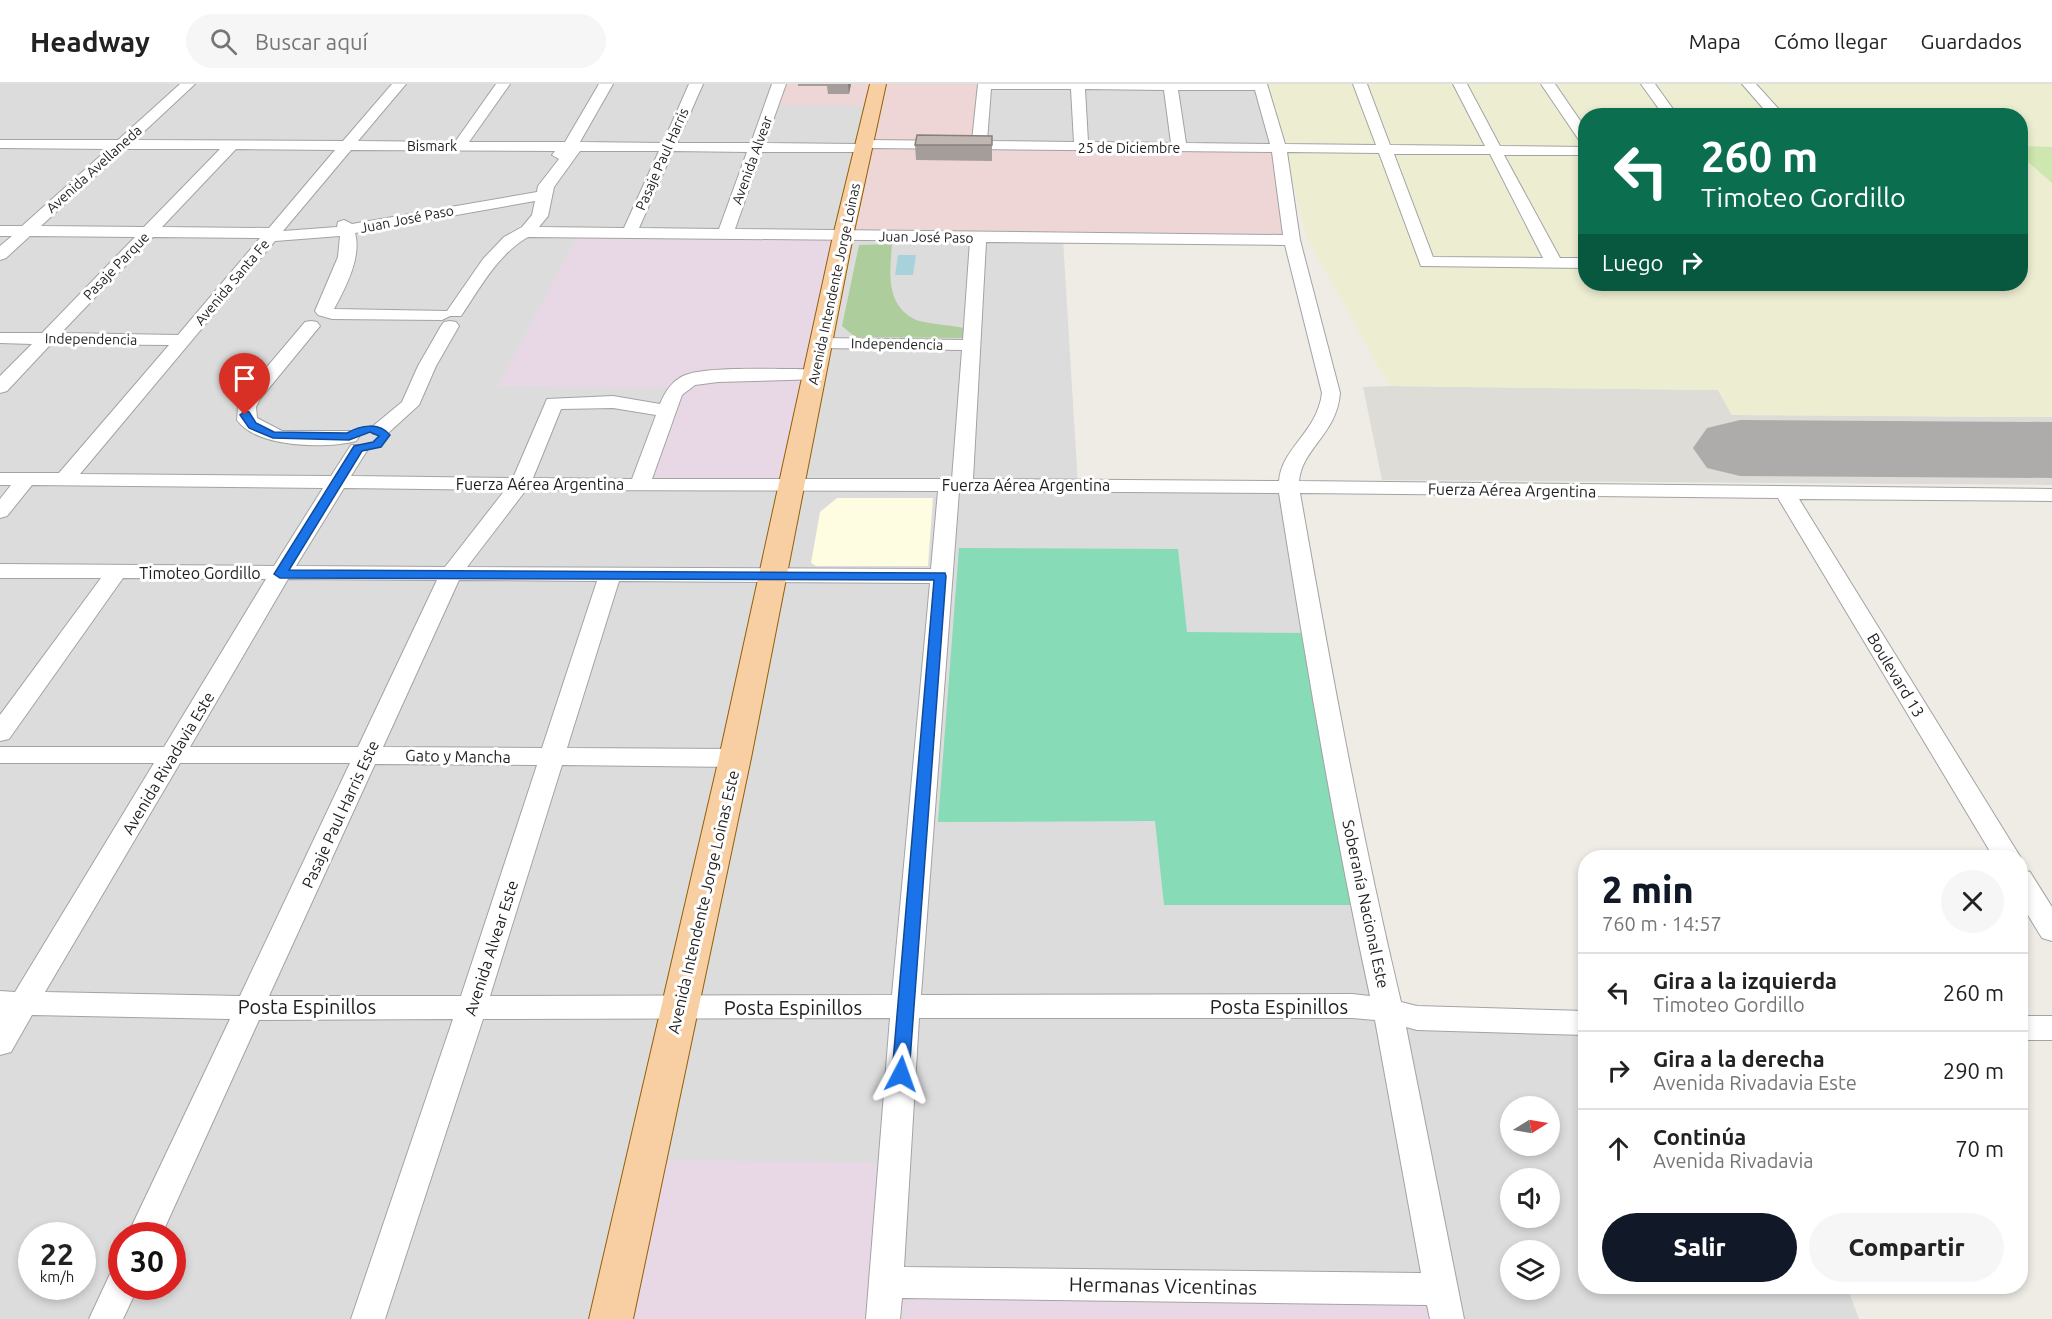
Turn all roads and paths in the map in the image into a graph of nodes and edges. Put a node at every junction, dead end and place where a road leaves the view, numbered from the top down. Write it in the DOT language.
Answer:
graph roads {
  1 [pos="188,84"];
  2 [pos="399,84"];
  3 [pos="503,84"];
  4 [pos="606,84"];
  5 [pos="696,84"];
  6 [pos="779,84"];
  7 [pos="878,84"];
  8 [pos="985,84"];
  9 [pos="1078,84"];
  10 [pos="1360,84"];
  11 [pos="1370,84"];
  12 [pos="1460,84"];
  13 [pos="1548,84"];
  14 [pos="1558,84"];
  15 [pos="1648,84"];
  16 [pos="1738,84"];
  17 [pos="1749,84"];
  18 [pos="1170,85"];
  19 [pos="1260,85"];
  20 [pos="1665,108"];
  21 [pos="1759,108"];
  22 [pos="1771,108"];
  23 [pos="1578,114"];
  24 [pos="1578,128"];
  25 [pos="6,144"];
  26 [pos="121,145"];
  27 [pos="232,145"];
  28 [pos="979,145"];
  29 [pos="346,146"];
  30 [pos="459,146"];
  31 [pos="864,146"];
  32 [pos="570,147"];
  33 [pos="667,147"];
  34 [pos="1081,147"];
  35 [pos="755,148"];
  36 [pos="1179,148"];
  37 [pos="1578,151"];
  38 [pos="1280,153"];
  39 [pos="0,154"];
  40 [pos="1392,154"];
  41 [pos="1498,155"];
  42 [pos="1578,159"];
  43 [pos="536,195"];
  44 [pos="345,228"];
  45 [pos="0,231"];
  46 [pos="325,231"];
  47 [pos="25,232"];
  48 [pos="149,232"];
  49 [pos="273,233"];
  50 [pos="629,234"];
  51 [pos="725,235"];
  52 [pos="517,236"];
  53 [pos="843,236"];
  54 [pos="978,238"];
  55 [pos="1292,240"];
  56 [pos="0,255"];
  57 [pos="343,262"];
  58 [pos="1445,262"];
  59 [pos="1554,263"];
  60 [pos="1578,263"];
  61 [pos="324,318"];
  62 [pos="446,319"];
  63 [pos="0,338"];
  64 [pos="47,339"];
  65 [pos="183,340"];
  66 [pos="822,343"];
  67 [pos="971,345"];
  68 [pos="815,375"];
  69 [pos="0,387"];
  70 [pos="667,411"];
  71 [pos="353,443"];
  72 [pos="0,479"];
  73 [pos="27,479"];
  74 [pos="65,479"];
  75 [pos="336,483"];
  76 [pos="520,484"];
  77 [pos="791,484"];
  78 [pos="640,485"];
  79 [pos="956,485"];
  80 [pos="1289,489"];
  81 [pos="1785,493"];
  82 [pos="2052,495"];
  83 [pos="0,512"];
  84 [pos="0,571"];
  85 [pos="116,573"];
  86 [pos="280,574"];
  87 [pos="450,575"];
  88 [pos="610,575"];
  89 [pos="773,576"];
  90 [pos="940,576"];
  91 [pos="0,733"];
  92 [pos="174,754"];
  93 [pos="0,755"];
  94 [pos="367,755"];
  95 [pos="551,757"];
  96 [pos="735,758"];
  97 [pos="2003,850"];
  98 [pos="2028,892"];
  99 [pos="2052,930"];
  100 [pos="12,1003"];
  101 [pos="472,1007"];
  102 [pos="679,1007"];
  103 [pos="251,1008"];
  104 [pos="905,1008"];
  105 [pos="1388,1010"];
  106 [pos="1578,1023"];
  107 [pos="2028,1028"];
  108 [pos="2052,1028"];
  109 [pos="0,1043"];
  110 [pos="151,1222"];
  111 [pos="886,1282"];
  112 [pos="115,1300"];
  113 [pos="1444,1304"];
  114 [pos="106,1319"];
  115 [pos="368,1319"];
  116 [pos="611,1319"];
  117 [pos="883,1319"];
  1 -- 26 [label="street, Avenida Avellaneda"];
  2 -- 29 [label="street, Avenida Santa Fe"];
  3 -- 30 [label="street"];
  4 -- 32 [label="street"];
  5 -- 33 [label="street, Pasaje Paul Harris"];
  6 -- 35 [label="street, Avenida Alvear"];
  7 -- 31 [label="main road, Avenida Intendente Jorge Loinas"];
  8 -- 9 [label="street"];
  8 -- 28 [label="street"];
  9 -- 18 [label="street"];
  9 -- 34 [label="street"];
  10 -- 40 [label="street"];
  11 -- 40 [label="street"];
  12 -- 41 [label="street"];
  13 -- 24 [label="street"];
  14 -- 23 [label="street"];
  15 -- 20 [label="street"];
  16 -- 21 [label="street"];
  17 -- 22 [label="street"];
  18 -- 19 [label="street"];
  18 -- 36 [label="street"];
  19 -- 38 [label="street"];
  25 -- 26 [label="street, Bismark"];
  25 -- 39 [label="street"];
  26 -- 27 [label="street, Bismark"];
  26 -- 47 [label="street, Avenida Avellaneda"];
  27 -- 29 [label="street, Bismark"];
  27 -- 48 [label="street, Pasaje Parque"];
  28 -- 31 [label="street, 25 de Diciembre"];
  28 -- 34 [label="street, 25 de Diciembre"];
  29 -- 30 [label="street, Bismark"];
  29 -- 49 [label="street, Avenida Santa Fe"];
  30 -- 32 [label="street, Bismark"];
  31 -- 35 [label="street, Bismark"];
  31 -- 53 [label="main road, Avenida Intendente Jorge Loinas"];
  32 -- 33 [label="street, Bismark"];
  32 -- 43 [label="street"];
  33 -- 35 [label="street, Bismark"];
  33 -- 50 [label="street, Pasaje Paul Harris"];
  34 -- 36 [label="street, 25 de Diciembre"];
  35 -- 51 [label="street, Avenida Alvear"];
  36 -- 38 [label="street, 25 de Diciembre"];
  37 -- 41 [label="street"];
  38 -- 40 [label="street, 25 de Diciembre"];
  38 -- 55 [label="street"];
  40 -- 41 [label="street, 25 de Diciembre"];
  40 -- 58 [label="street"];
  40 -- 58 [label="street"];
  41 -- 42 [label="street"];
  41 -- 59 [label="street"];
  43 -- 44 [label="street, Juan José Paso"];
  43 -- 52 [label="street"];
  44 -- 46 [label="street, Juan José Paso"];
  44 -- 57 [label="street"];
  45 -- 47 [label="street, Juan José Paso"];
  46 -- 49 [label="street, Juan José Paso"];
  46 -- 57 [label="street"];
  47 -- 48 [label="street, Juan José Paso"];
  47 -- 56 [label="street, Avenida Avellaneda"];
  48 -- 49 [label="street, Juan José Paso"];
  48 -- 64 [label="street, Pasaje Parque"];
  49 -- 65 [label="street, Avenida Santa Fe"];
  50 -- 51 [label="street, Juan José Paso"];
  50 -- 52 [label="street, Juan José Paso"];
  51 -- 53 [label="street, Juan José Paso"];
  52 -- 62 [label="street"];
  53 -- 54 [label="street, Juan José Paso"];
  53 -- 66 [label="main road, Avenida Intendente Jorge Loinas"];
  54 -- 55 [label="street, Juan José Paso"];
  54 -- 67 [label="street"];
  55 -- 80 [label="street"];
  57 -- 61 [label="street"];
  58 -- 59 [label="street"];
  59 -- 60 [label="street"];
  61 -- 62 [label="street"];
  61 -- 71 [label="street"];
  62 -- 71 [label="street"];
  63 -- 64 [label="street, Independencia"];
  64 -- 65 [label="street, Independencia"];
  64 -- 69 [label="street, Pasaje Parque"];
  65 -- 74 [label="street, Avenida Santa Fe"];
  66 -- 67 [label="street, Independencia"];
  66 -- 68 [label="main road, Avenida Intendente Jorge Loinas"];
  67 -- 79 [label="street"];
  68 -- 70 [label="street"];
  68 -- 77 [label="main road, Avenida Intendente Jorge Loinas"];
  70 -- 76 [label="street, Pasaje Paul Harris Este"];
  70 -- 78 [label="street"];
  71 -- 75 [label="street, Avenida Rivadavia Este"];
  72 -- 73 [label="street, Fuerza Aérea Argentina"];
  73 -- 74 [label="street, Fuerza Aérea Argentina"];
  73 -- 83 [label="street"];
  74 -- 75 [label="street, Fuerza Aérea Argentina"];
  75 -- 76 [label="street, Fuerza Aérea Argentina"];
  75 -- 86 [label="street, Avenida Rivadavia Este"];
  76 -- 78 [label="street, Fuerza Aérea Argentina"];
  76 -- 87 [label="street, Pasaje Paul Harris Este"];
  77 -- 78 [label="street, Fuerza Aérea Argentina"];
  77 -- 79 [label="street, Fuerza Aérea Argentina"];
  77 -- 89 [label="main road, Avenida Intendente Jorge Loinas Este"];
  79 -- 80 [label="street, Fuerza Aérea Argentina"];
  79 -- 90 [label="street"];
  80 -- 81 [label="street, Fuerza Aérea Argentina"];
  80 -- 105 [label="street, Soberanía Nacional Este"];
  81 -- 82 [label="street, Fuerza Aérea Argentina"];
  81 -- 97 [label="street, Boulevard 13"];
  84 -- 85 [label="street, Timoteo Gordillo"];
  85 -- 86 [label="street, Timoteo Gordillo"];
  85 -- 91 [label="street"];
  86 -- 87 [label="street, Timoteo Gordillo"];
  86 -- 92 [label="street, Avenida Rivadavia Este"];
  87 -- 88 [label="street, Timoteo Gordillo"];
  87 -- 94 [label="street, Pasaje Paul Harris Este"];
  88 -- 89 [label="street, Timoteo Gordillo"];
  88 -- 95 [label="street, Avenida Alvear Este"];
  89 -- 90 [label="street, Timoteo Gordillo"];
  89 -- 96 [label="main road, Avenida Intendente Jorge Loinas Este"];
  90 -- 104 [label="street"];
  92 -- 93 [label="street, Gato y Mancha"];
  92 -- 94 [label="street, Gato y Mancha"];
  92 -- 100 [label="street, Avenida Rivadavia Este"];
  94 -- 95 [label="street, Gato y Mancha"];
  94 -- 103 [label="street, Pasaje Paul Harris Este"];
  95 -- 96 [label="street, Gato y Mancha"];
  95 -- 101 [label="street, Avenida Alvear Este"];
  96 -- 102 [label="main road, Avenida Intendente Jorge Loinas Este"];
  98 -- 99 [label="street"];
  100 -- 103 [label="street, Posta Espinillos"];
  100 -- 109 [label="street, Avenida Rivadavia Este"];
  101 -- 102 [label="street, Posta Espinillos"];
  101 -- 103 [label="street, Posta Espinillos"];
  101 -- 115 [label="street, Avenida Alvear Este"];
  102 -- 104 [label="street, Posta Espinillos"];
  102 -- 116 [label="main road, Avenida Intendente Jorge Loinas Este"];
  103 -- 110 [label="street, Pasaje Paul Harris Este"];
  104 -- 105 [label="street, Posta Espinillos"];
  104 -- 111 [label="street"];
  105 -- 106 [label="street, Posta Espinillos"];
  105 -- 113 [label="street, Soberanía Nacional Este"];
  107 -- 108 [label="street"];
  111 -- 113 [label="street, Hermanas Vicentinas"];
  111 -- 117 [label="street"];
  112 -- 114 [label="street"];
}
